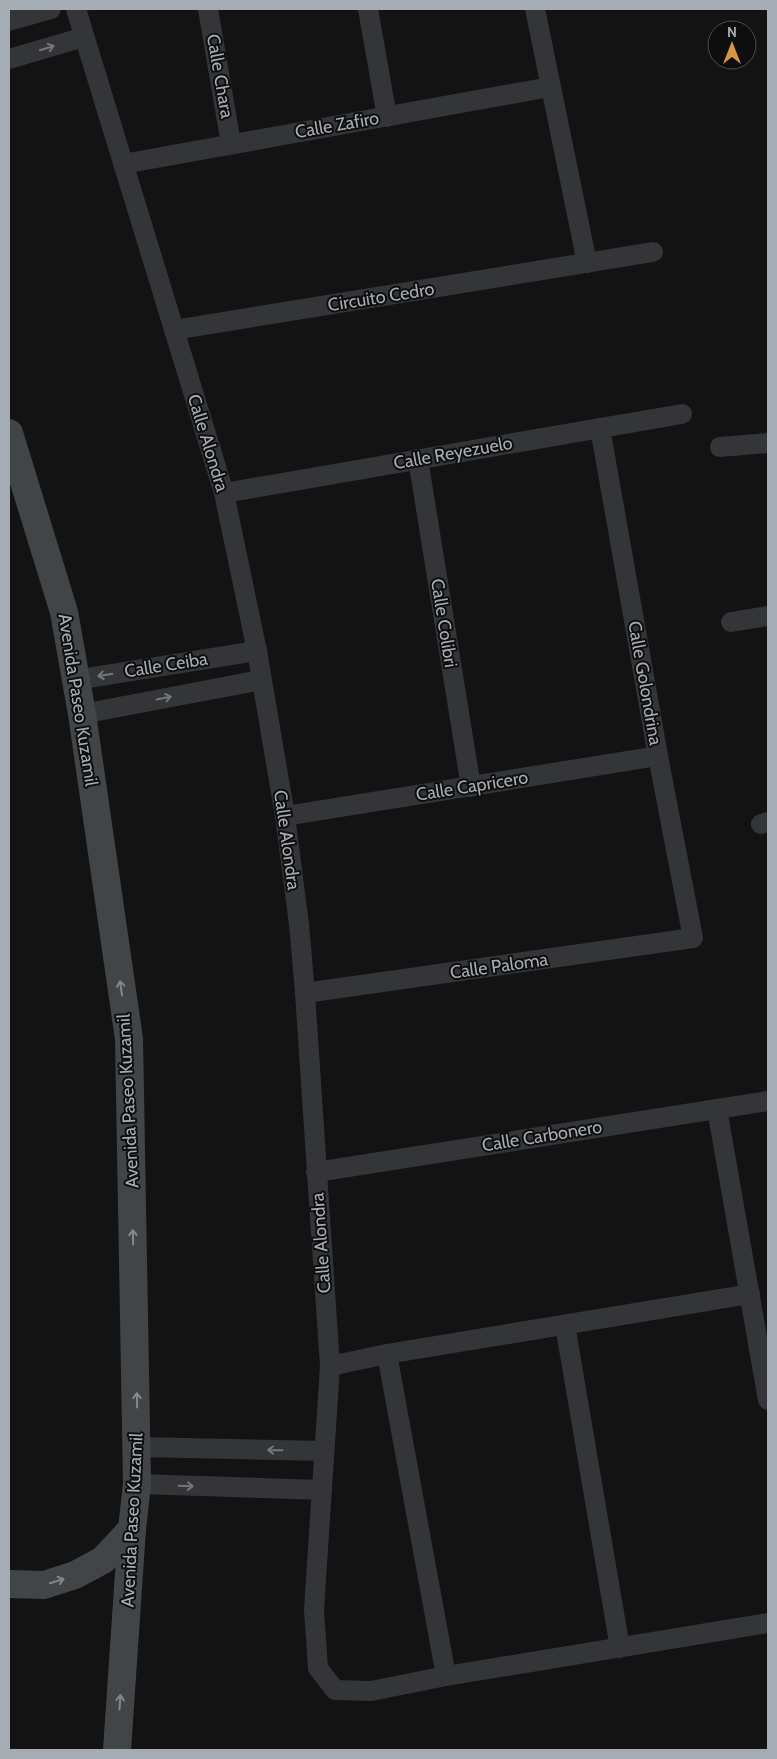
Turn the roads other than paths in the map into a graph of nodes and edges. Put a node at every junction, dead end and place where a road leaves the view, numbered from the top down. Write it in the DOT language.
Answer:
graph roads {
  1 [pos="51,9"];
  2 [pos="76,9"];
  3 [pos="208,9"];
  4 [pos="368,9"];
  5 [pos="535,9"];
  6 [pos="9,21"];
  7 [pos="84,37"];
  8 [pos="9,59"];
  9 [pos="550,88"];
  10 [pos="387,117"];
  11 [pos="232,144"];
  12 [pos="123,164"];
  13 [pos="653,252"];
  14 [pos="587,263"];
  15 [pos="174,330"];
  16 [pos="682,414"];
  17 [pos="600,428"];
  18 [pos="9,434"];
  19 [pos="768,443"];
  20 [pos="720,447"];
  21 [pos="418,459"];
  22 [pos="224,493"];
  23 [pos="768,616"];
  24 [pos="731,622"];
  25 [pos="257,651"];
  26 [pos="75,680"];
  27 [pos="261,680"];
  28 [pos="82,714"];
  29 [pos="658,756"];
  30 [pos="471,787"];
  31 [pos="285,816"];
  32 [pos="692,938"];
  33 [pos="305,993"];
  34 [pos="768,1101"];
  35 [pos="717,1108"];
  36 [pos="316,1172"];
  37 [pos="750,1294"];
  38 [pos="565,1324"];
  39 [pos="387,1354"];
  40 [pos="330,1366"];
  41 [pos="768,1400"];
  42 [pos="138,1447"];
  43 [pos="324,1451"];
  44 [pos="137,1484"];
  45 [pos="322,1490"];
  46 [pos="132,1529"];
  47 [pos="9,1584"];
  48 [pos="768,1623"];
  49 [pos="620,1648"];
  50 [pos="446,1676"];
  51 [pos="117,1750"];
  1 -- 6 [label="street"];
  2 -- 7 [label="street, Calle Alondra"];
  3 -- 11 [label="street, Calle Chara"];
  4 -- 10 [label="street"];
  5 -- 9 [label="street"];
  8 -- 7 [label="street, one-way"];
  7 -- 12 [label="street, Calle Alondra"];
  9 -- 10 [label="street, Calle Zafiro"];
  9 -- 14 [label="street"];
  10 -- 11 [label="street, Calle Zafiro"];
  11 -- 12 [label="street, Calle Zafiro"];
  12 -- 15 [label="street, Calle Alondra"];
  13 -- 14 [label="street, Circuito Cedro"];
  14 -- 15 [label="street, Circuito Cedro"];
  15 -- 22 [label="street, Calle Alondra"];
  16 -- 17 [label="street, Calle Reyezuelo"];
  17 -- 21 [label="street, Calle Reyezuelo"];
  17 -- 29 [label="street, Calle Golondrina"];
  18 -- 26 [label="main road, Avenida Paseo Kuzamil"];
  19 -- 20 [label="street"];
  21 -- 22 [label="street, Calle Reyezuelo"];
  21 -- 30 [label="street, Calle Colibri"];
  22 -- 25 [label="street, Calle Alondra"];
  23 -- 24 [label="street"];
  25 -- 26 [label="street, Calle Ceiba, one-way"];
  25 -- 27 [label="street, Calle Alondra"];
  26 -- 28 [label="main road, Avenida Paseo Kuzamil"];
  28 -- 27 [label="street, Calle Ceiba, one-way"];
  27 -- 31 [label="street, Calle Alondra"];
  42 -- 28 [label="main road, Avenida Paseo Kuzamil, one-way"];
  29 -- 30 [label="street, Calle Capricero"];
  29 -- 32 [label="street, Calle Golondrina"];
  30 -- 31 [label="street, Calle Capricero"];
  31 -- 33 [label="street, Calle Alondra"];
  32 -- 33 [label="street, Calle Paloma"];
  33 -- 36 [label="street, Calle Alondra"];
  34 -- 35 [label="street, Calle Carbonero"];
  35 -- 36 [label="street, Calle Carbonero"];
  35 -- 37 [label="street"];
  36 -- 40 [label="street, Calle Alondra"];
  37 -- 38 [label="street"];
  37 -- 41 [label="street"];
  38 -- 39 [label="street"];
  38 -- 49 [label="street"];
  39 -- 40 [label="street"];
  39 -- 50 [label="street"];
  40 -- 43 [label="street, Calle Alondra"];
  43 -- 42 [label="street, one-way"];
  42 -- 44 [label="main road, Avenida Paseo Kuzamil"];
  43 -- 45 [label="street, Calle Alondra"];
  44 -- 45 [label="street, one-way"];
  44 -- 46 [label="main road, Avenida Paseo Kuzamil"];
  45 -- 50 [label="street, Calle Alondra"];
  47 -- 46 [label="main road, one-way"];
  51 -- 46 [label="main road, Avenida Paseo Kuzamil, one-way"];
  48 -- 49 [label="street"];
  49 -- 50 [label="street"];
}
